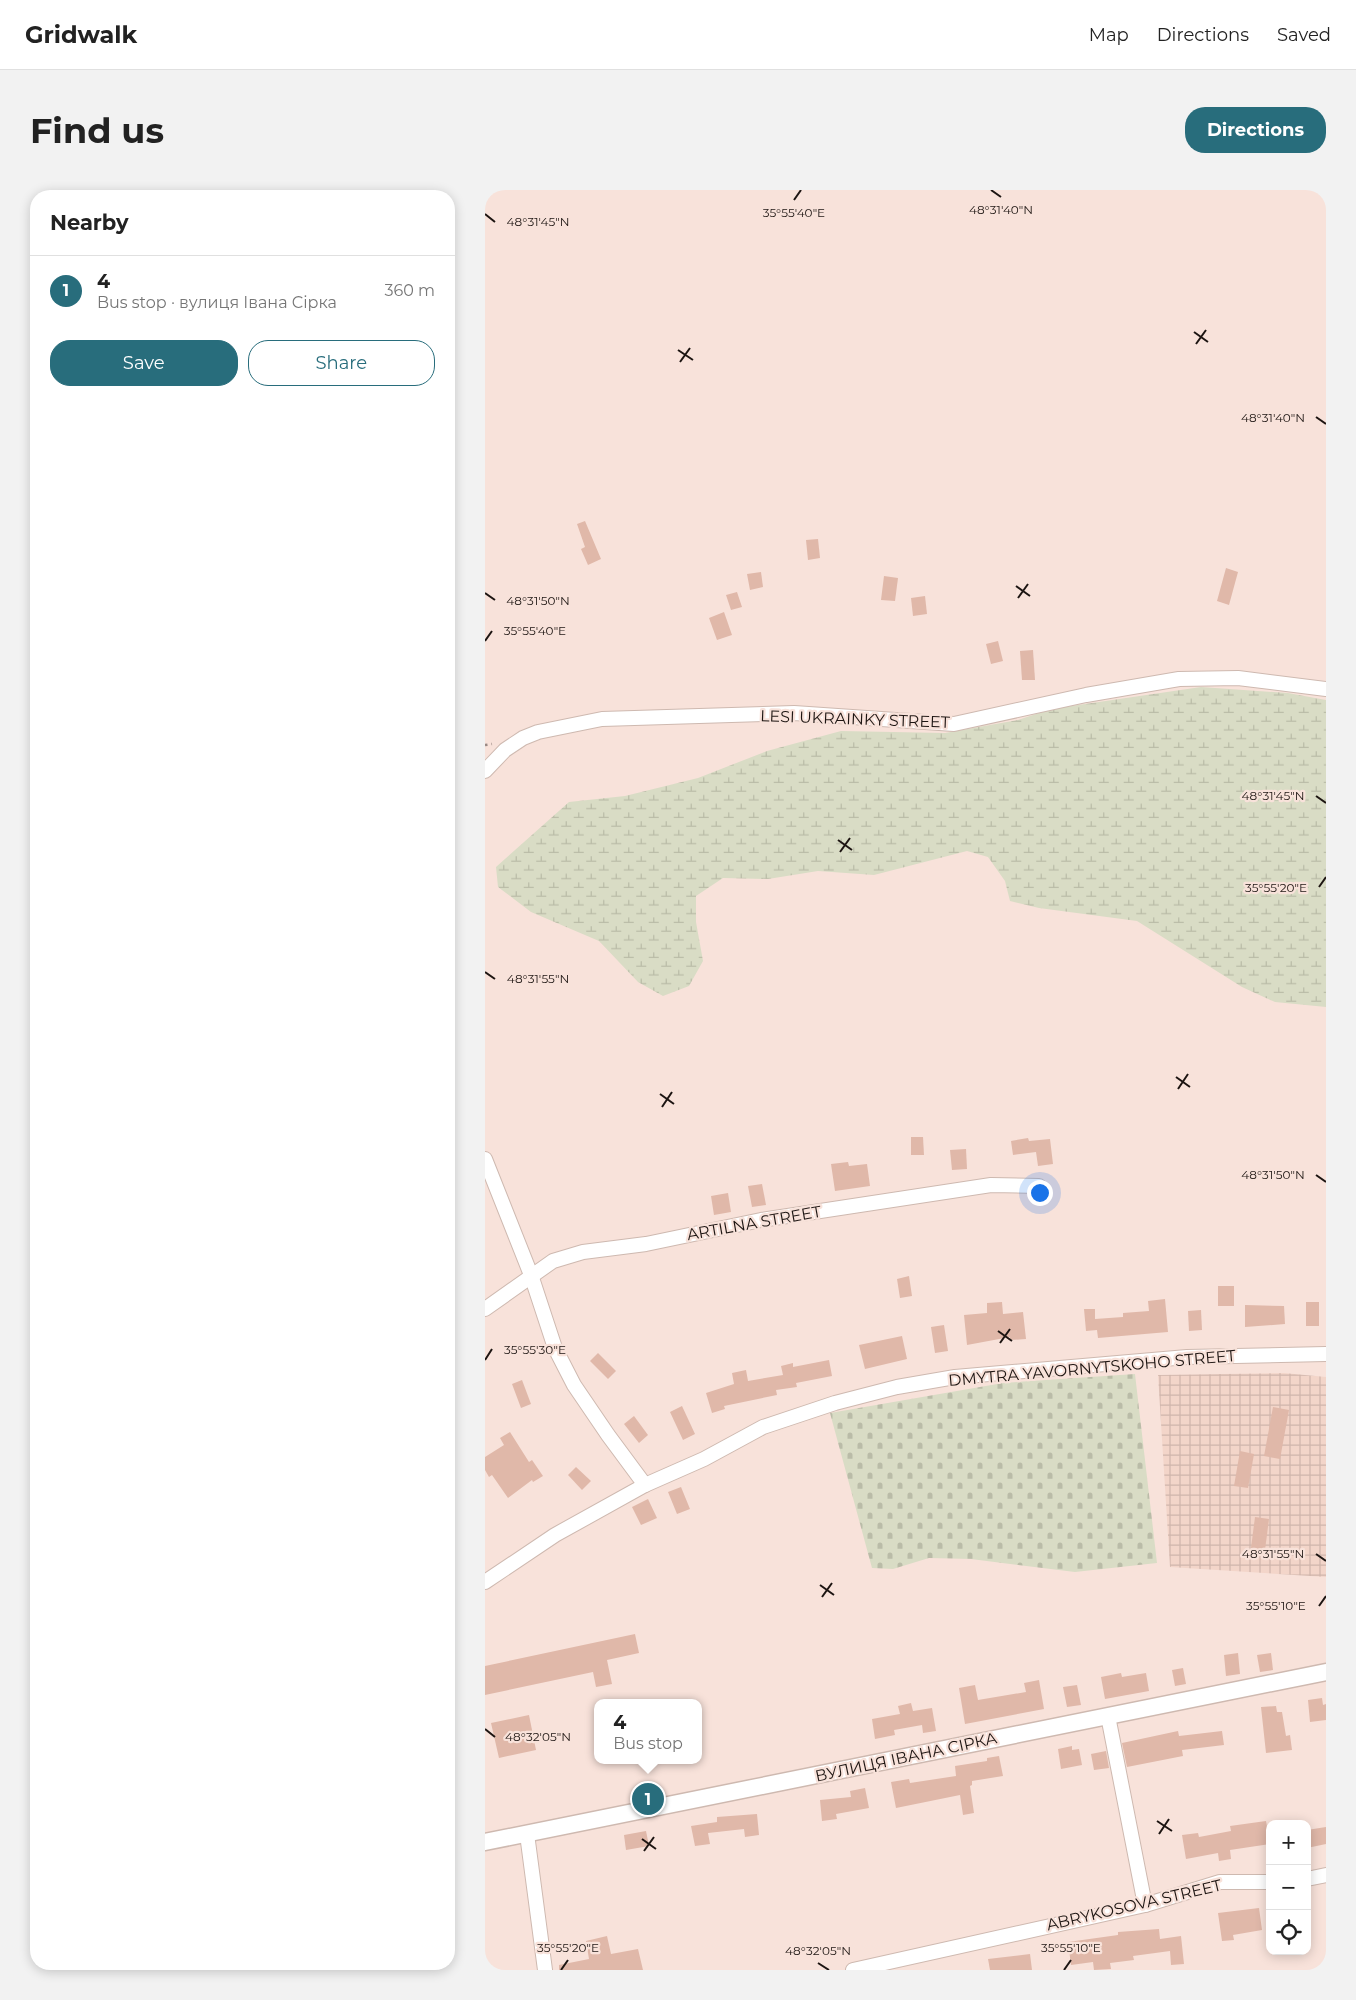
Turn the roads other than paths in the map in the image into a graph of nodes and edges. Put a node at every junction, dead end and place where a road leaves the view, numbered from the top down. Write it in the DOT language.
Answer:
graph roads {
  1 [pos="1326,689"];
  2 [pos="485,771"];
  3 [pos="485,1159"];
  4 [pos="1039,1186"];
  5 [pos="531,1275"];
  6 [pos="485,1309"];
  7 [pos="1326,1354"];
  8 [pos="645,1485"];
  9 [pos="485,1582"];
  10 [pos="1326,1672"];
  11 [pos="1108,1716"];
  12 [pos="527,1834"];
  13 [pos="485,1842"];
  14 [pos="1326,1875"];
  15 [pos="1311,1878"];
  16 [pos="1266,1882"];
  17 [pos="1145,1905"];
  18 [pos="545,1970"];
  19 [pos="853,1970"];
  1 -- 2 [label="street, LESI UKRAINKY STREET"];
  3 -- 5 [label="street"];
  4 -- 5 [label="street, ARTILNA STREET"];
  5 -- 6 [label="street, ARTILNA STREET"];
  5 -- 8 [label="street"];
  7 -- 8 [label="street, DMYTRA YAVORNYTSKOHO STREET"];
  8 -- 9 [label="street, DMYTRA YAVORNYTSKOHO STREET"];
  10 -- 11 [label="street, ВУЛИЦЯ ІВАНА СІРКА"];
  11 -- 12 [label="street, ВУЛИЦЯ ІВАНА СІРКА"];
  11 -- 17 [label="street"];
  12 -- 13 [label="street, ВУЛИЦЯ ІВАНА СІРКА"];
  12 -- 18 [label="street"];
  14 -- 15 [label="street"];
  16 -- 17 [label="street, ABRYKOSOVA STREET"];
  17 -- 19 [label="street, ABRYKOSOVA STREET"];
}
